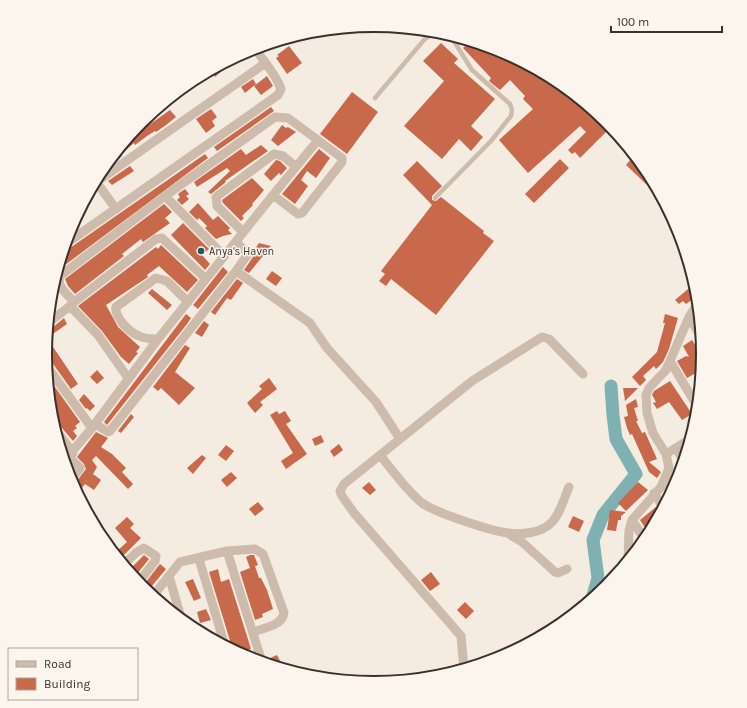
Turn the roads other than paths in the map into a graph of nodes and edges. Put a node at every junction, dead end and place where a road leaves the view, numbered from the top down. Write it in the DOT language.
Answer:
graph roads {
  1 [pos="428,37"];
  2 [pos="456,43"];
  3 [pos="258,54"];
  4 [pos="264,64"];
  5 [pos="375,98"];
  6 [pos="318,140"];
  7 [pos="295,166"];
  8 [pos="105,177"];
  9 [pos="100,185"];
  10 [pos="273,195"];
  11 [pos="165,196"];
  12 [pos="436,198"];
  13 [pos="116,209"];
  14 [pos="242,232"];
  15 [pos="73,239"];
  16 [pos="236,242"];
  17 [pos="224,256"];
  18 [pos="236,271"];
  19 [pos="61,275"];
  20 [pos="206,279"];
  21 [pos="59,285"];
  22 [pos="188,302"];
  23 [pos="72,304"];
  24 [pos="693,310"];
  25 [pos="688,317"];
  26 [pos="53,319"];
  27 [pos="694,327"];
  28 [pos="158,339"];
  29 [pos="670,361"];
  30 [pos="52,373"];
  31 [pos="583,374"];
  32 [pos="128,378"];
  33 [pos="693,399"];
  34 [pos="93,426"];
  35 [pos="400,439"];
  36 [pos="683,444"];
  37 [pos="676,448"];
  38 [pos="380,454"];
  39 [pos="666,454"];
  40 [pos="679,454"];
  41 [pos="68,457"];
  42 [pos="69,458"];
  43 [pos="75,475"];
  44 [pos="569,487"];
  45 [pos="654,493"];
  46 [pos="659,501"];
  47 [pos="632,520"];
  48 [pos="507,533"];
  49 [pos="641,533"];
  50 [pos="227,551"];
  51 [pos="628,551"];
  52 [pos="199,558"];
  53 [pos="127,561"];
  54 [pos="567,570"];
  55 [pos="169,576"];
  56 [pos="142,578"];
  57 [pos="156,592"];
  58 [pos="179,610"];
  59 [pos="253,632"];
  60 [pos="223,639"];
  61 [pos="260,655"];
  62 [pos="463,663"];
  1 -- 5 [label="lane"];
  2 -- 12 [label="lane"];
  3 -- 4 [label="street"];
  4 -- 8 [label="street"];
  4 -- 13 [label="street"];
  6 -- 7 [label="street"];
  6 -- 10 [label="street"];
  6 -- 11 [label="street"];
  7 -- 10 [label="street"];
  7 -- 14 [label="street"];
  9 -- 13 [label="street"];
  10 -- 14 [label="street"];
  11 -- 17 [label="street"];
  11 -- 19 [label="street"];
  13 -- 15 [label="street"];
  14 -- 16 [label="street"];
  16 -- 17 [label="street"];
  16 -- 18 [label="street"];
  17 -- 20 [label="street"];
  18 -- 34 [label="street"];
  18 -- 35 [label="street"];
  20 -- 22 [label="street"];
  20 -- 23 [label="street"];
  21 -- 23 [label="street"];
  22 -- 28 [label="street"];
  22 -- 28 [label="street"];
  23 -- 26 [label="street"];
  23 -- 32 [label="street"];
  24 -- 25 [label="street"];
  25 -- 27 [label="street"];
  25 -- 29 [label="street"];
  28 -- 32 [label="street"];
  29 -- 33 [label="street"];
  29 -- 39 [label="street"];
  30 -- 34 [label="street"];
  31 -- 35 [label="street"];
  32 -- 34 [label="street"];
  34 -- 41 [label="street"];
  35 -- 38 [label="street"];
  36 -- 37 [label="street"];
  37 -- 39 [label="street"];
  37 -- 40 [label="street"];
  38 -- 48 [label="street"];
  38 -- 62 [label="street"];
  39 -- 45 [label="street"];
  42 -- 43 [label="street"];
  44 -- 48 [label="street"];
  45 -- 46 [label="street"];
  45 -- 47 [label="street"];
  47 -- 49 [label="street"];
  47 -- 51 [label="street"];
  48 -- 54 [label="street"];
  50 -- 52 [label="street"];
  50 -- 59 [label="street"];
  50 -- 59 [label="street"];
  52 -- 55 [label="street"];
  52 -- 60 [label="street"];
  53 -- 56 [label="street"];
  55 -- 57 [label="street"];
  55 -- 58 [label="street"];
  59 -- 61 [label="street"];
}
